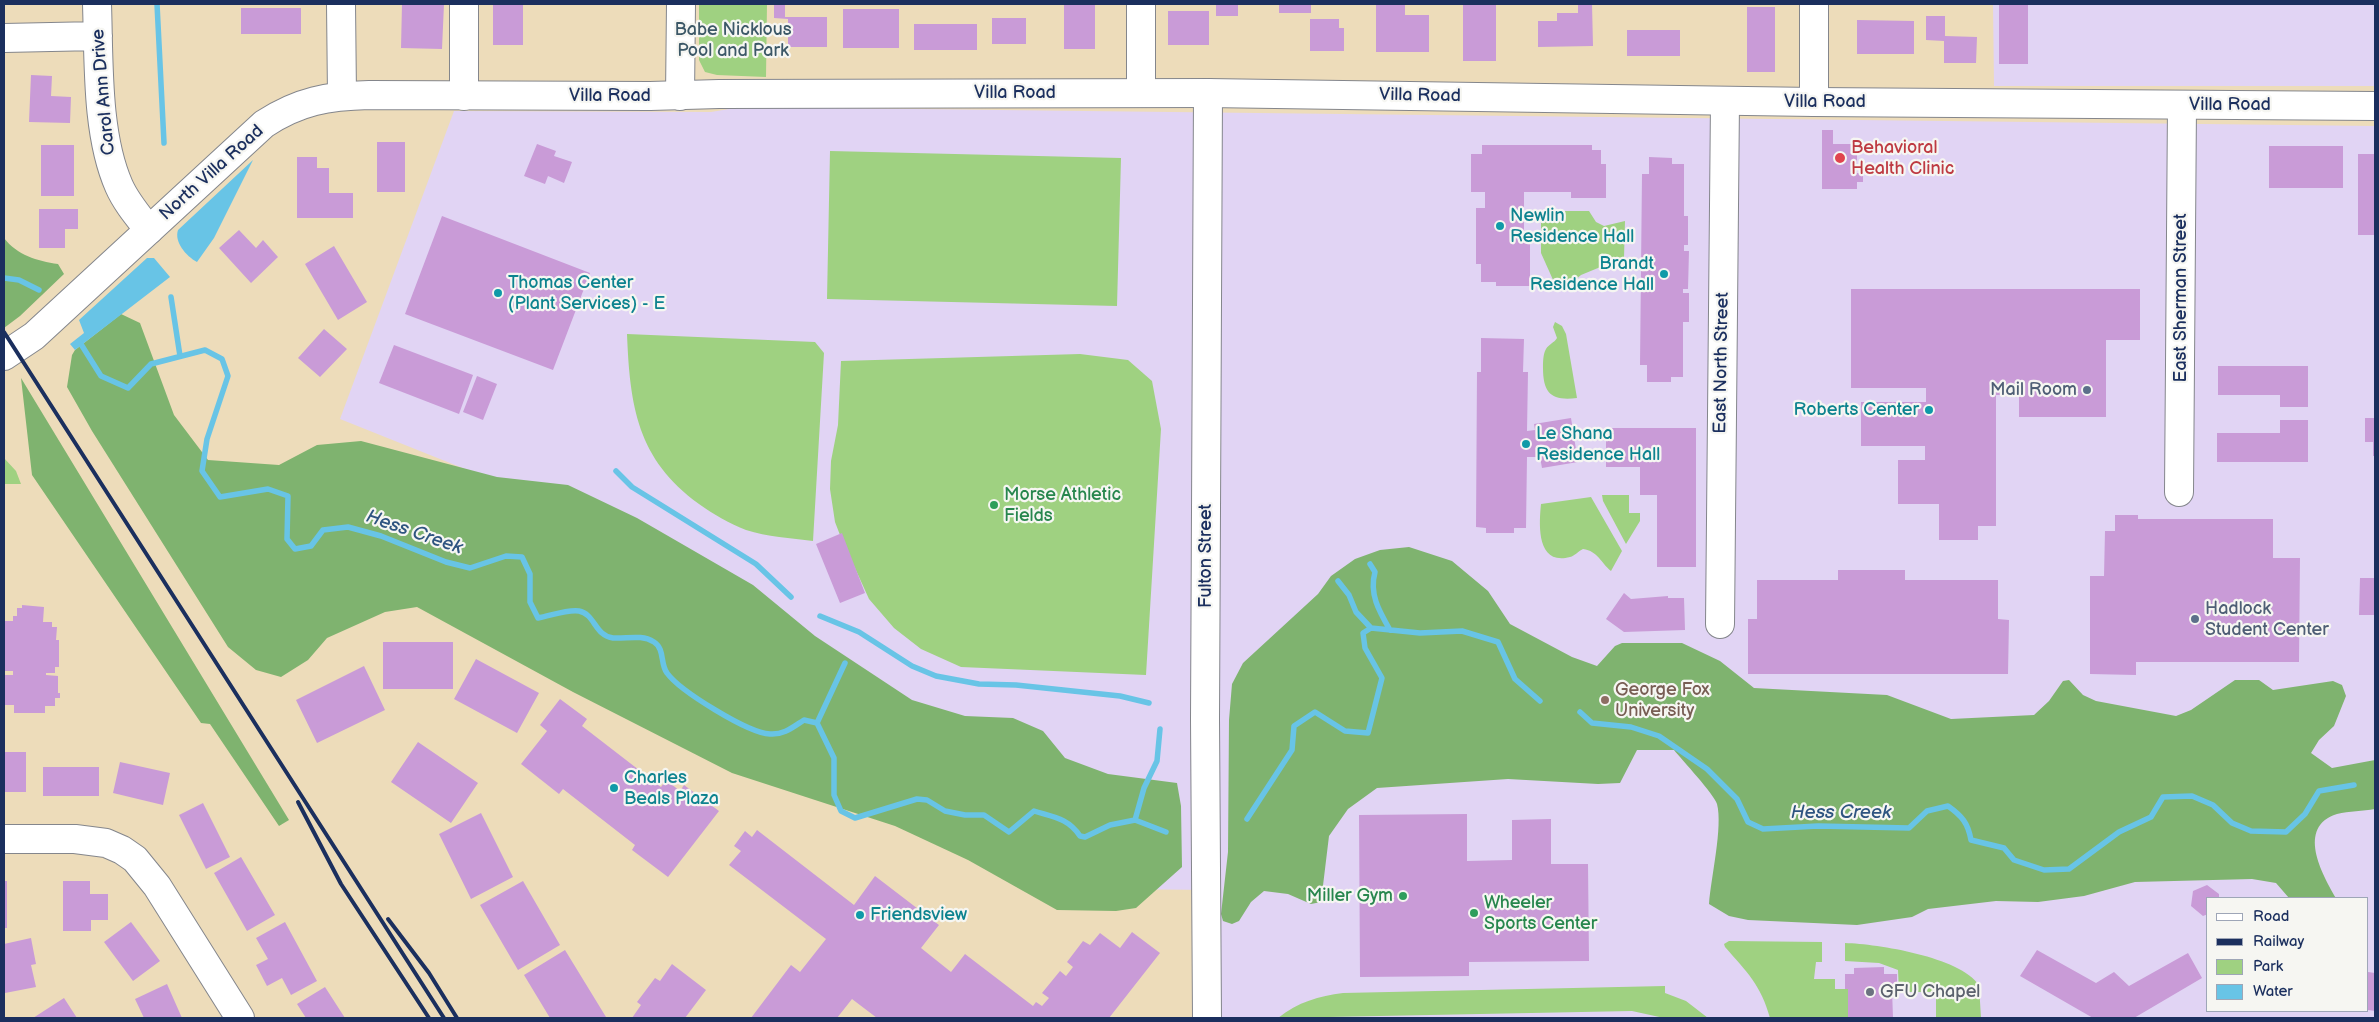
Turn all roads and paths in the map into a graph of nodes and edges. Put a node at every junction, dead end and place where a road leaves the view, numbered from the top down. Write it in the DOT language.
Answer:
graph roads {
  1 [pos="97,4"];
  2 [pos="341,4"];
  3 [pos="464,4"];
  4 [pos="681,4"];
  5 [pos="1141,4"];
  6 [pos="1814,4"];
  7 [pos="98,36"];
  8 [pos="4,38"];
  9 [pos="1141,93"];
  10 [pos="1208,93"];
  11 [pos="342,96"];
  12 [pos="464,96"];
  13 [pos="680,96"];
  14 [pos="1725,101"];
  15 [pos="1814,102"];
  16 [pos="2182,104"];
  17 [pos="2375,106"];
  18 [pos="149,230"];
  19 [pos="4,356"];
  20 [pos="2179,492"];
  21 [pos="1720,624"];
  22 [pos="4,839"];
  23 [pos="240,1018"];
  24 [pos="1207,1018"];
  1 -- 7 [label="street, Carol Ann Drive"];
  2 -- 11 [label="street"];
  3 -- 12 [label="street"];
  4 -- 13 [label="street"];
  5 -- 9 [label="street"];
  6 -- 15 [label="street"];
  7 -- 8 [label="street"];
  7 -- 18 [label="street, Carol Ann Drive"];
  9 -- 10 [label="street, Villa Road"];
  9 -- 13 [label="street, Villa Road"];
  10 -- 14 [label="street, Villa Road"];
  10 -- 24 [label="street, Fulton Street"];
  11 -- 12 [label="street, North Villa Road"];
  11 -- 18 [label="street, North Villa Road"];
  12 -- 13 [label="street, Villa Road"];
  14 -- 15 [label="street, Villa Road"];
  14 -- 21 [label="street, East North Street"];
  15 -- 16 [label="street, Villa Road"];
  16 -- 17 [label="street, Villa Road"];
  16 -- 20 [label="street, East Sherman Street"];
  18 -- 19 [label="street, North Villa Road"];
  22 -- 23 [label="street"];
}
